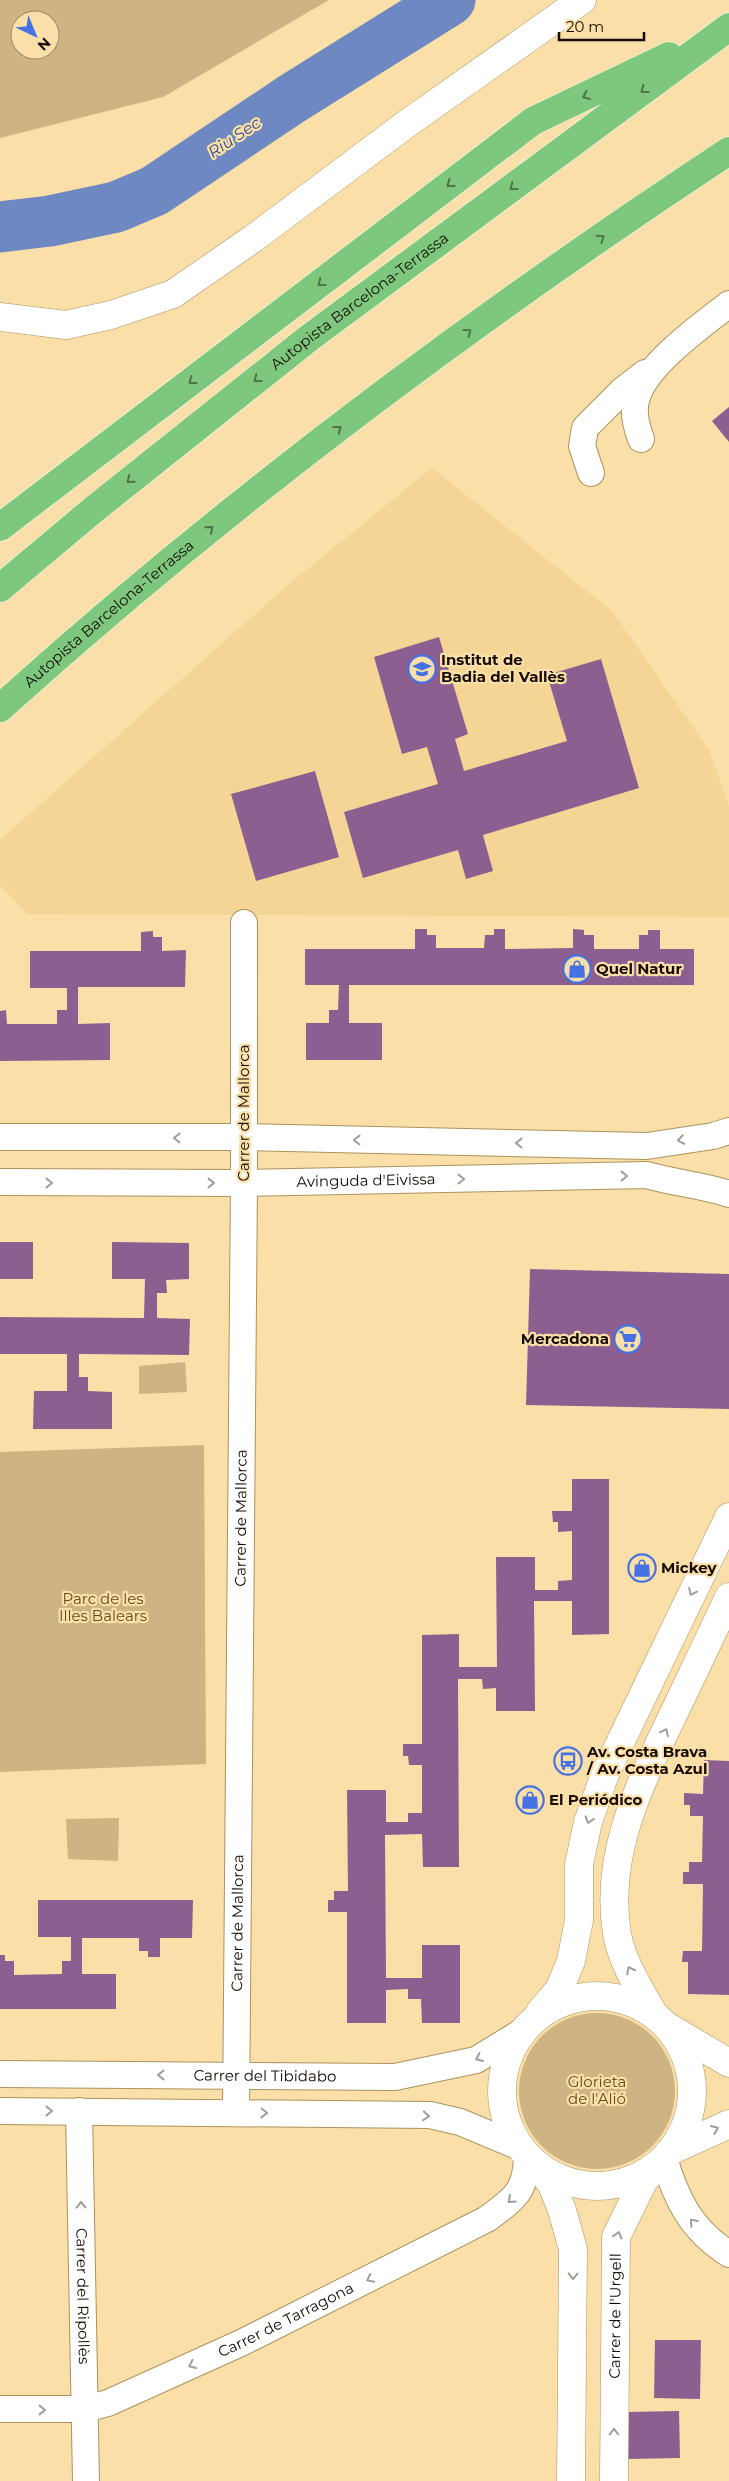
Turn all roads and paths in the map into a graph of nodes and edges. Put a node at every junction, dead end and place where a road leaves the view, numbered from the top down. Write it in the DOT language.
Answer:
graph roads {
  1 [pos="582,0"];
  2 [pos="727,28"];
  3 [pos="729,151"];
  4 [pos="729,304"];
  5 [pos="0,317"];
  6 [pos="670,351"];
  7 [pos="641,439"];
  8 [pos="591,473"];
  9 [pos="0,527"];
  10 [pos="0,588"];
  11 [pos="0,708"];
  12 [pos="244,923"];
  13 [pos="729,1131"];
  14 [pos="0,1137"];
  15 [pos="244,1138"];
  16 [pos="0,1182"];
  17 [pos="244,1183"];
  18 [pos="729,1194"];
  19 [pos="729,1517"];
  20 [pos="729,1597"];
  21 [pos="660,2020"];
  22 [pos="529,2024"];
  23 [pos="729,2063"];
  24 [pos="0,2074"];
  25 [pos="238,2076"];
  26 [pos="0,2111"];
  27 [pos="79,2112"];
  28 [pos="236,2113"];
  29 [pos="729,2124"];
  30 [pos="529,2156"];
  31 [pos="664,2157"];
  32 [pos="729,2254"];
  33 [pos="0,2409"];
  34 [pos="85,2409"];
  35 [pos="86,2481"];
  36 [pos="571,2481"];
  37 [pos="614,2481"];
  1 -- 5 [label="street"];
  2 -- 9 [label="highway, one-way"];
  2 -- 10 [label="highway, Autopista Barcelona-Terrassa, one-way"];
  11 -- 3 [label="highway, Autopista Barcelona-Terrassa, one-way"];
  4 -- 6 [label="street"];
  6 -- 7 [label="street"];
  6 -- 8 [label="street"];
  12 -- 15 [label="street, Carrer de Mallorca"];
  13 -- 15 [label="street, one-way"];
  15 -- 14 [label="street, one-way"];
  15 -- 17 [label="street, Carrer de Mallorca"];
  16 -- 17 [label="street, Avinguda d'Eivissa, one-way"];
  17 -- 18 [label="street, Avinguda d'Eivissa, one-way"];
  17 -- 25 [label="street, Carrer de Mallorca"];
  19 -- 22 [label="street, one-way"];
  21 -- 20 [label="street, one-way"];
  21 -- 22 [label="street"];
  21 -- 23 [label="street"];
  21 -- 31 [label="street"];
  22 -- 25 [label="street, Carrer del Tibidabo, one-way"];
  22 -- 30 [label="street"];
  25 -- 24 [label="street, Carrer del Tibidabo, one-way"];
  25 -- 28 [label="street, Carrer de Mallorca"];
  26 -- 27 [label="street, one-way"];
  27 -- 28 [label="street"];
  34 -- 27 [label="street, Carrer del Ripollès, one-way"];
  28 -- 30 [label="street, one-way"];
  31 -- 29 [label="street, one-way"];
  30 -- 31 [label="street"];
  30 -- 34 [label="street, Carrer de Tarragona, one-way"];
  30 -- 36 [label="street, one-way"];
  32 -- 31 [label="street, one-way"];
  37 -- 31 [label="street, Carrer de l'Urgell, one-way"];
  33 -- 34 [label="street, Carrer de Tarragona, one-way"];
  34 -- 35 [label="street, Carrer del Ripollès"];
}
